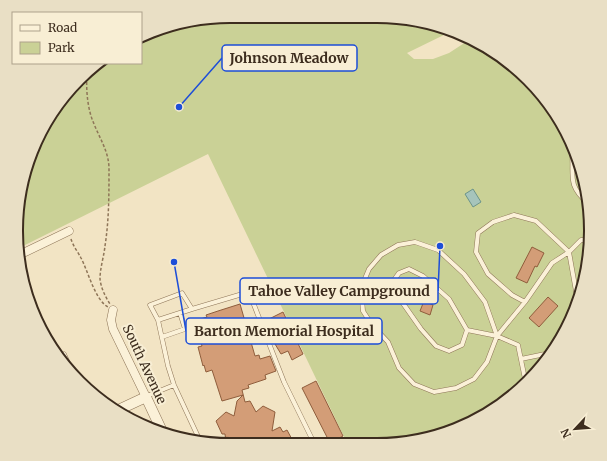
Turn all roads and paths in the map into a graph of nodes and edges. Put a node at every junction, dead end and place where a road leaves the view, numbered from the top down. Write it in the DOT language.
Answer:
graph roads {
  1 [pos="86,82"];
  2 [pos="572,161"];
  3 [pos="581,197"];
  4 [pos="69,231"];
  5 [pos="584,240"];
  6 [pos="24,252"];
  7 [pos="569,252"];
  8 [pos="576,289"];
  9 [pos="525,302"];
  10 [pos="192,308"];
  11 [pos="113,310"];
  12 [pos="180,313"];
  13 [pos="158,320"];
  14 [pos="467,330"];
  15 [pos="498,336"];
  16 [pos="162,337"];
  17 [pos="543,354"];
  18 [pos="521,359"];
  19 [pos="525,375"];
  20 [pos="174,385"];
  21 [pos="146,397"];
  22 [pos="123,408"];
  23 [pos="159,425"];
  24 [pos="197,435"];
  25 [pos="312,438"];
  1 -- 11 [label="path"];
  2 -- 3 [label="lane"];
  4 -- 6 [label="street"];
  4 -- 11 [label="path"];
  5 -- 7 [label="lane"];
  7 -- 8 [label="lane"];
  7 -- 9 [label="lane"];
  7 -- 9 [label="lane"];
  9 -- 15 [label="lane"];
  10 -- 12 [label="lane"];
  10 -- 13 [label="lane"];
  10 -- 25 [label="lane"];
  11 -- 21 [label="street, South Avenue"];
  12 -- 13 [label="lane"];
  12 -- 16 [label="lane"];
  13 -- 16 [label="lane"];
  14 -- 14 [label="lane"];
  14 -- 15 [label="lane"];
  15 -- 15 [label="lane"];
  15 -- 18 [label="lane"];
  16 -- 20 [label="lane"];
  17 -- 18 [label="lane"];
  18 -- 19 [label="lane"];
  20 -- 21 [label="lane"];
  20 -- 24 [label="lane"];
  21 -- 22 [label="street"];
  21 -- 23 [label="street, South Avenue"];
}
